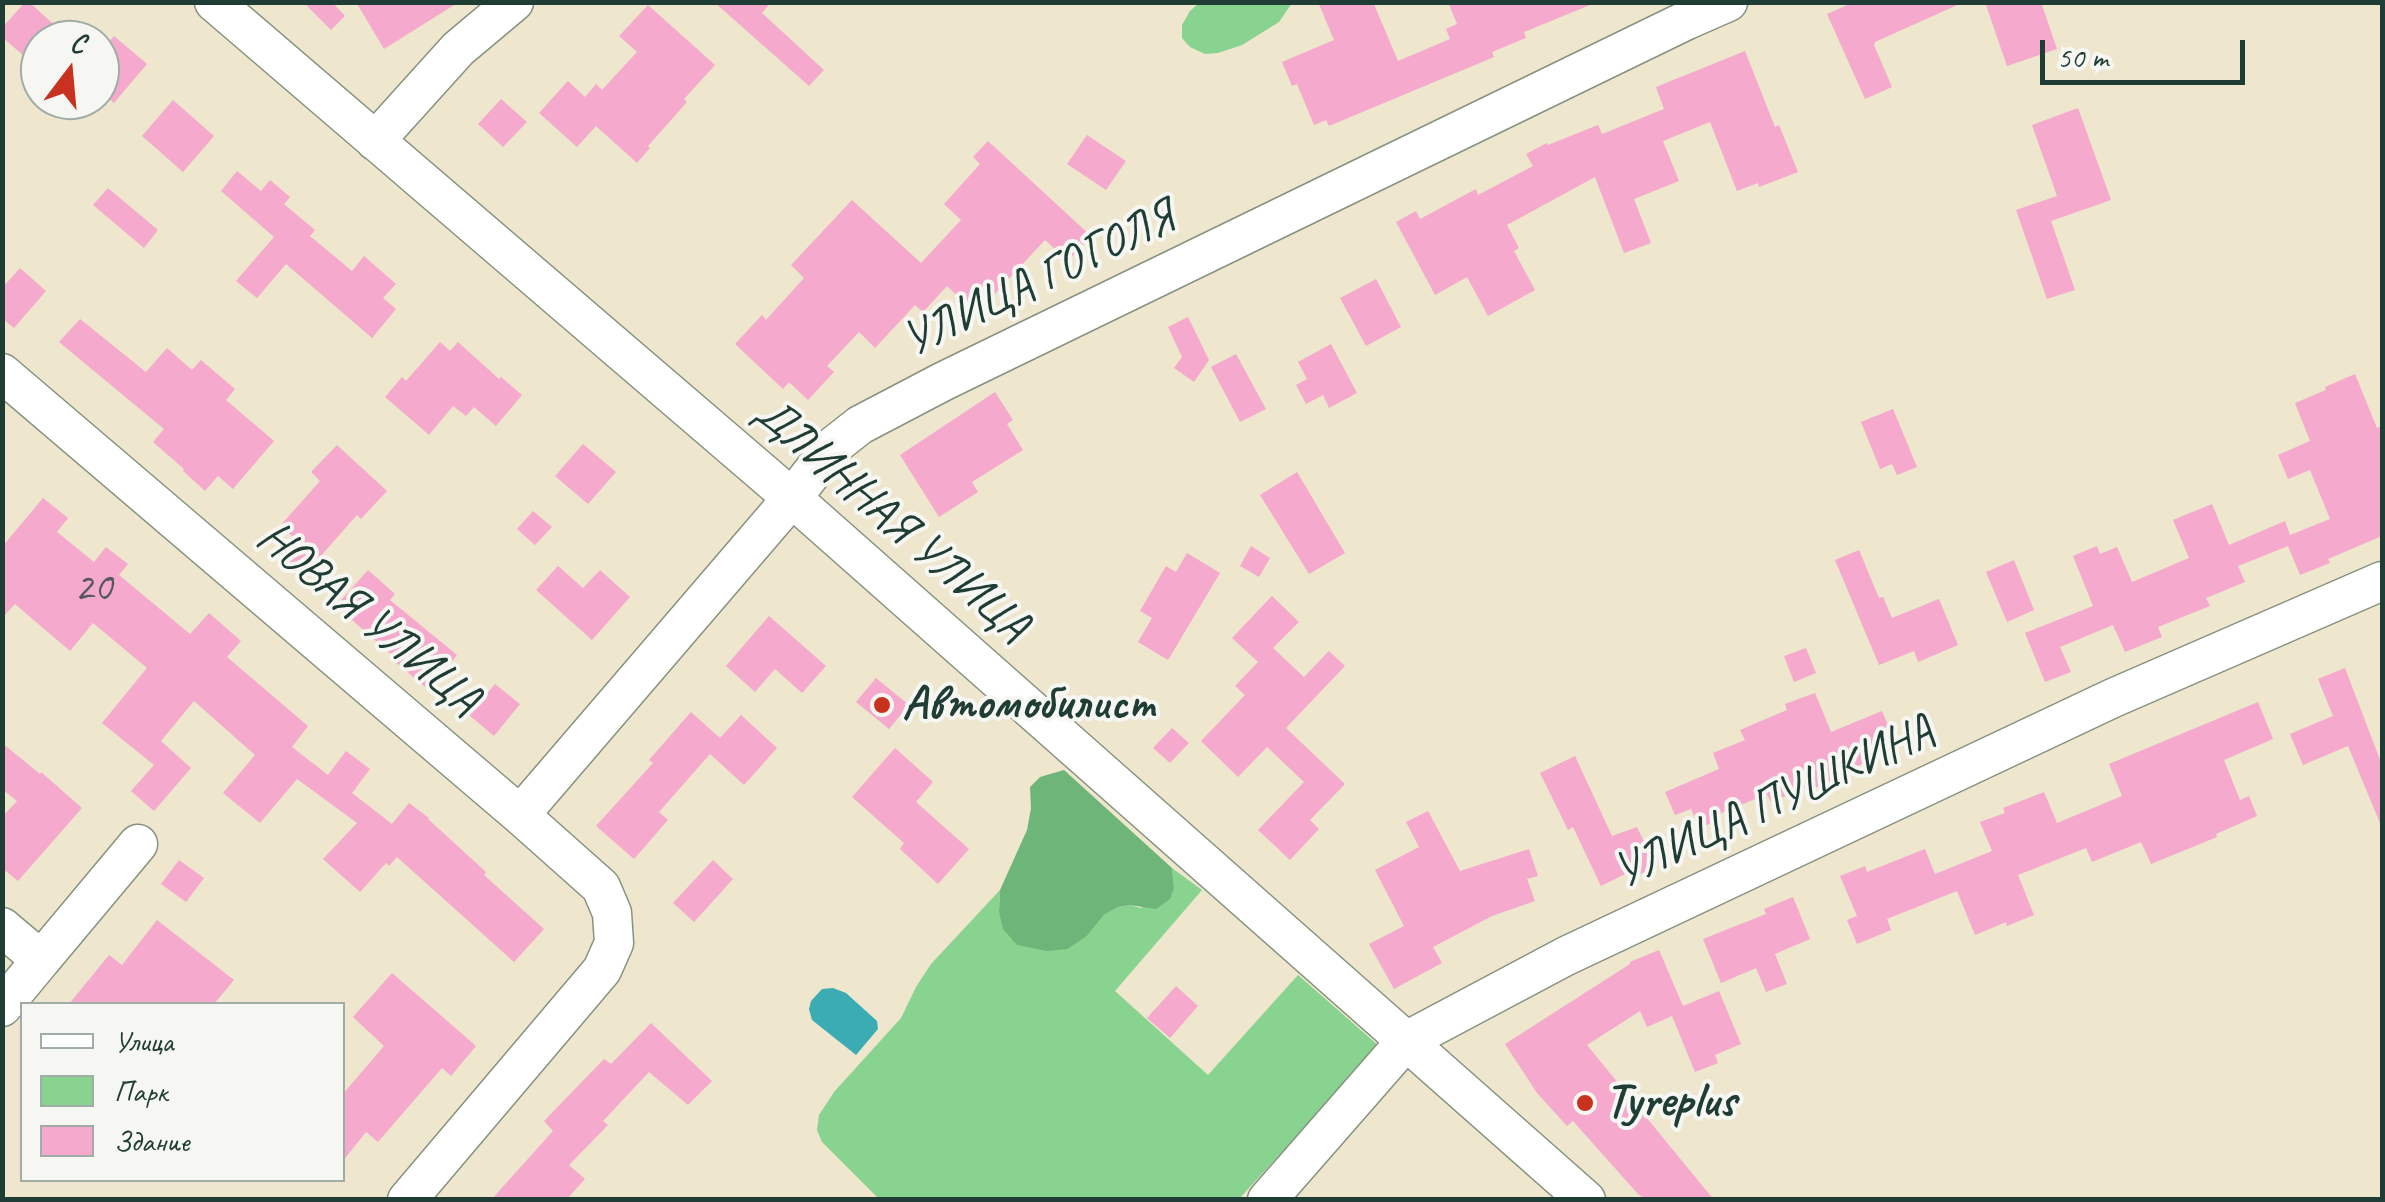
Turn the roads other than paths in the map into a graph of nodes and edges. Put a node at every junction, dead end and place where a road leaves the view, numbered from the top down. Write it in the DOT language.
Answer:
graph roads {
  1 [pos="214,2"];
  2 [pos="514,2"];
  3 [pos="1728,2"];
  4 [pos="375,141"];
  5 [pos="2,373"];
  6 [pos="792,498"];
  7 [pos="2382,581"];
  8 [pos="520,815"];
  9 [pos="138,844"];
  10 [pos="2,927"];
  11 [pos="41,960"];
  12 [pos="2,1007"];
  13 [pos="1406,1041"];
  14 [pos="407,1200"];
  15 [pos="1266,1200"];
  16 [pos="1586,1200"];
  1 -- 4 [label="street, ДЛИННАЯ УЛИЦА"];
  2 -- 4 [label="street"];
  3 -- 6 [label="street, УЛИЦА ГОГОЛЯ"];
  4 -- 6 [label="street, ДЛИННАЯ УЛИЦА"];
  5 -- 8 [label="street, НОВАЯ УЛИЦА"];
  6 -- 8 [label="street, УЛИЦА ГОГОЛЯ"];
  6 -- 13 [label="street, ДЛИННАЯ УЛИЦА"];
  7 -- 13 [label="street, УЛИЦА ПУШКИНА"];
  8 -- 14 [label="street, НОВАЯ УЛИЦА"];
  9 -- 11 [label="street"];
  10 -- 11 [label="street"];
  11 -- 12 [label="street"];
  13 -- 15 [label="street, УЛИЦА ПУШКИНА"];
  13 -- 16 [label="street, ДЛИННАЯ УЛИЦА"];
}
